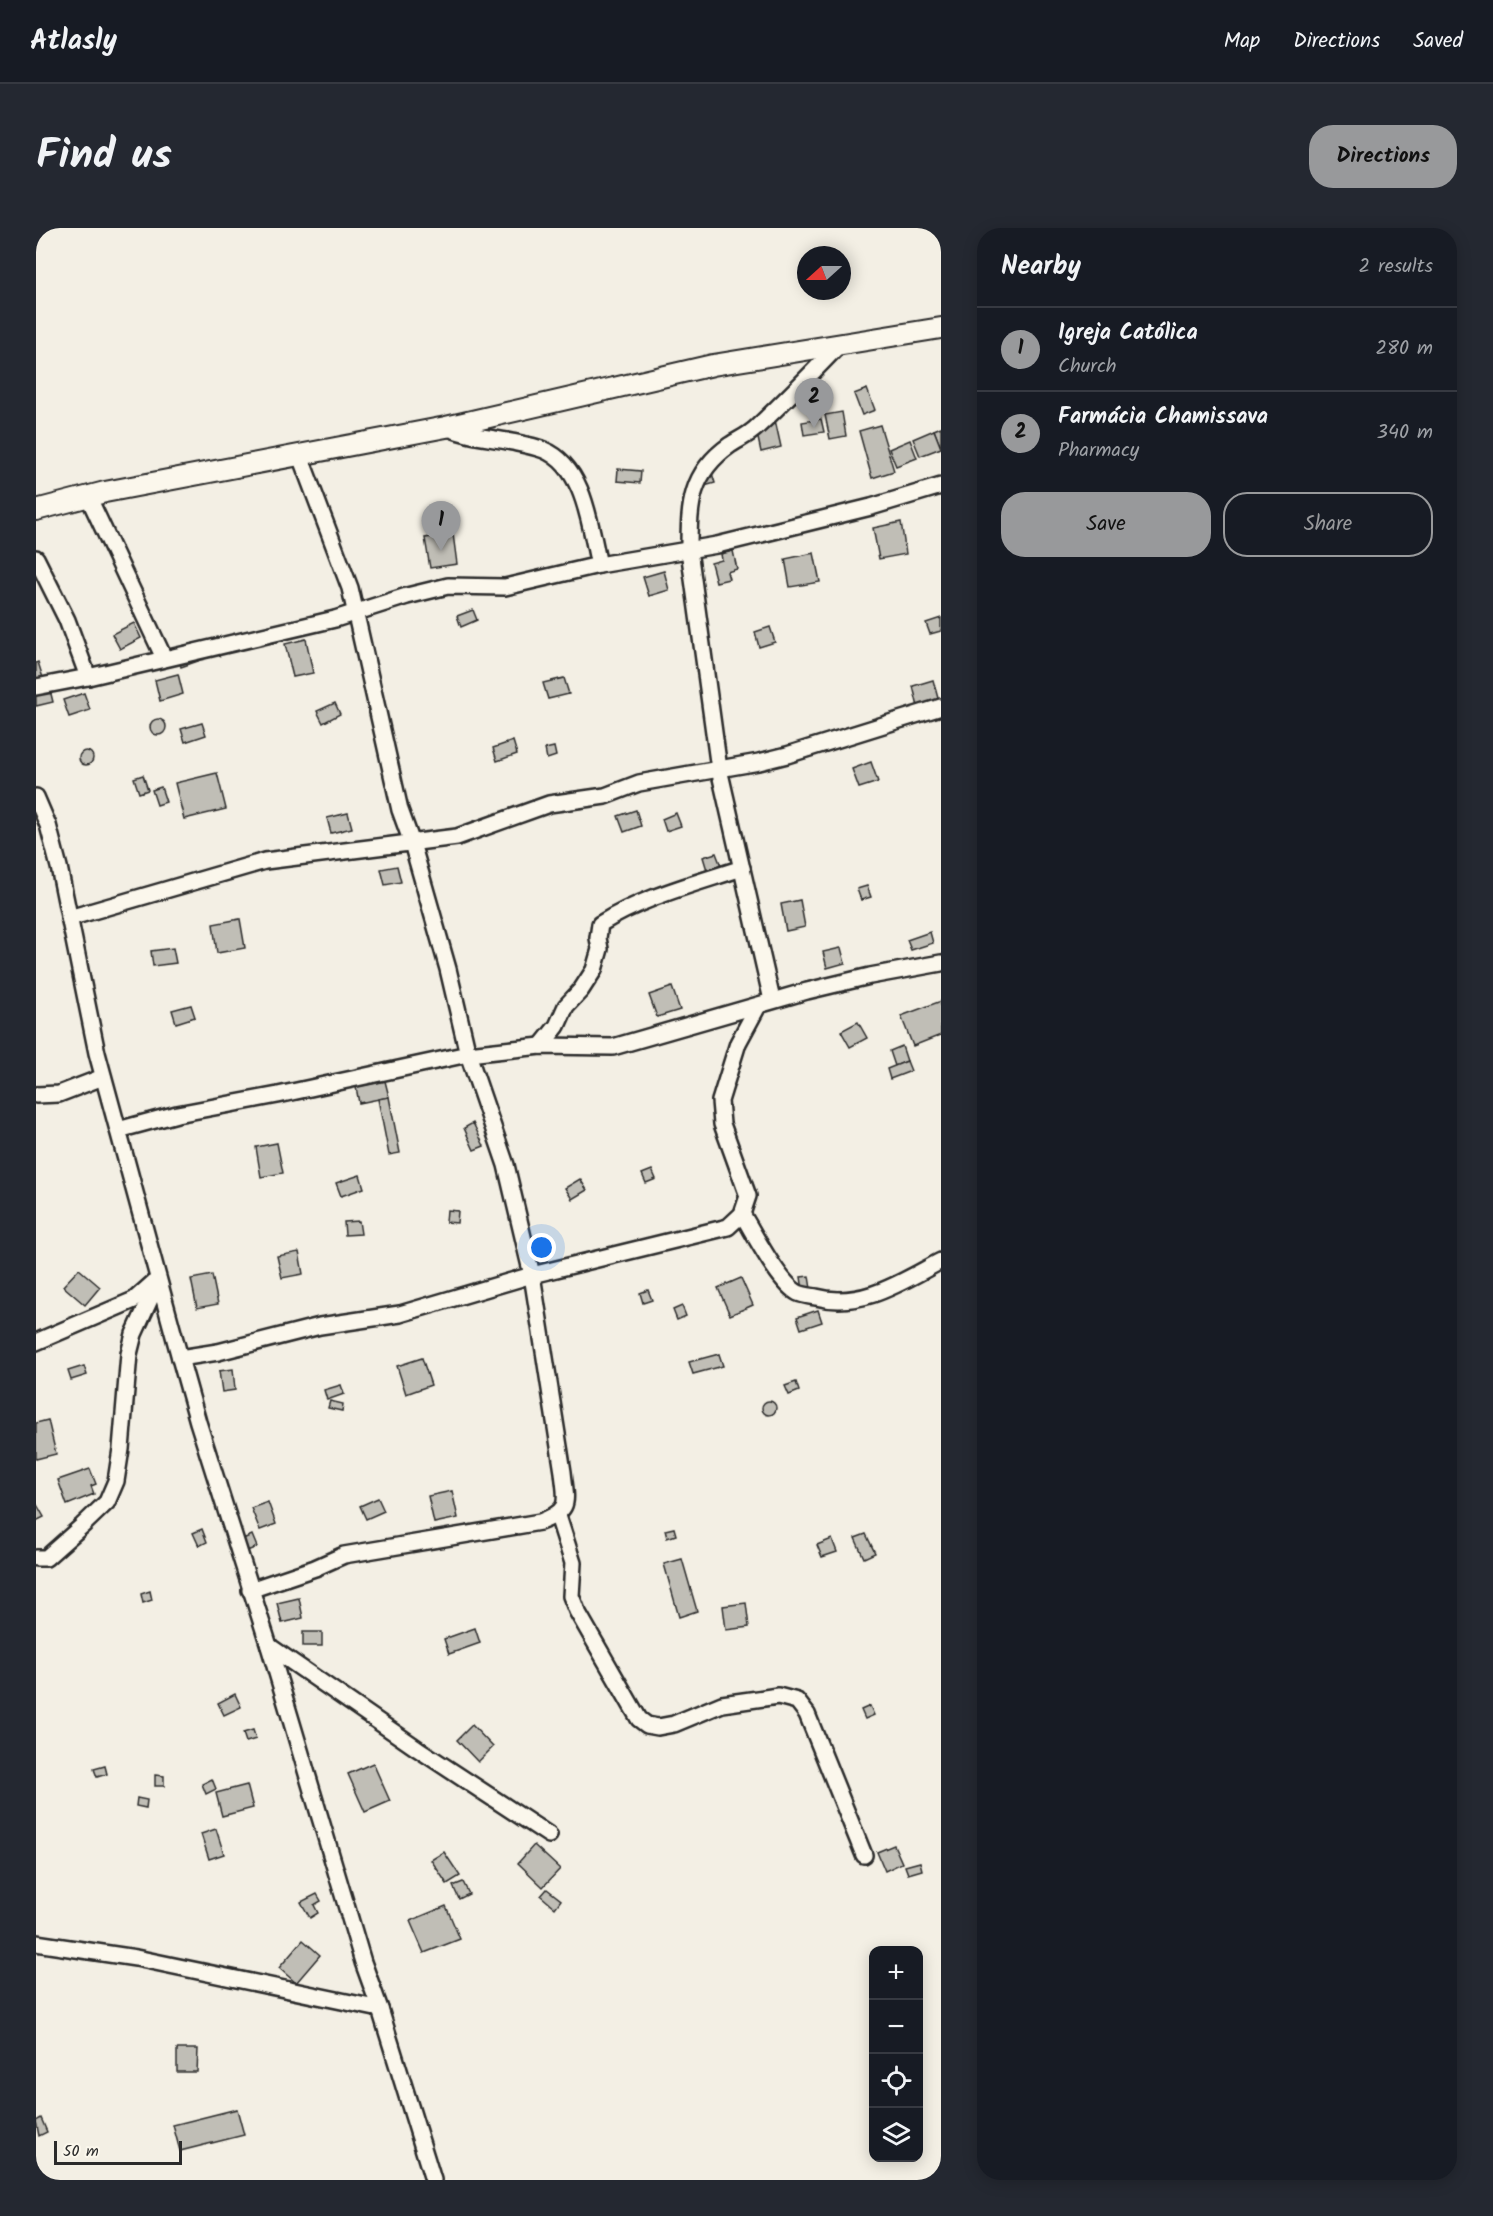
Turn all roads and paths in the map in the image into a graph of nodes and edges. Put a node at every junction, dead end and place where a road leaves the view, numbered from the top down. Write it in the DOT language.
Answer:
graph roads {
  1 [pos="941,328"];
  2 [pos="838,346"];
  3 [pos="446,427"];
  4 [pos="300,456"];
  5 [pos="941,486"];
  6 [pos="88,496"];
  7 [pos="36,510"];
  8 [pos="690,550"];
  9 [pos="36,558"];
  10 [pos="599,565"];
  11 [pos="356,612"];
  12 [pos="164,658"];
  13 [pos="88,676"];
  14 [pos="36,687"];
  15 [pos="941,707"];
  16 [pos="719,770"];
  17 [pos="36,797"];
  18 [pos="412,843"];
  19 [pos="742,868"];
  20 [pos="69,918"];
  21 [pos="941,963"];
  22 [pos="765,1003"];
  23 [pos="542,1046"];
  24 [pos="468,1054"];
  25 [pos="103,1077"];
  26 [pos="36,1095"];
  27 [pos="118,1130"];
  28 [pos="742,1214"];
  29 [pos="941,1261"];
  30 [pos="532,1275"];
  31 [pos="154,1282"];
  32 [pos="36,1342"];
  33 [pos="180,1358"];
  34 [pos="558,1516"];
  35 [pos="36,1558"];
  36 [pos="250,1590"];
  37 [pos="269,1646"];
  38 [pos="549,1835"];
  39 [pos="864,1855"];
  40 [pos="36,1943"];
  41 [pos="380,2009"];
  42 [pos="434,2180"];
  1 -- 2 [label="street"];
  2 -- 3 [label="street"];
  2 -- 8 [label="street"];
  3 -- 4 [label="street"];
  3 -- 10 [label="street"];
  4 -- 6 [label="street"];
  4 -- 11 [label="street"];
  5 -- 8 [label="street"];
  6 -- 7 [label="street"];
  6 -- 12 [label="street"];
  8 -- 10 [label="street"];
  8 -- 16 [label="street"];
  9 -- 13 [label="street"];
  10 -- 11 [label="street"];
  11 -- 12 [label="street"];
  11 -- 18 [label="street"];
  12 -- 13 [label="street"];
  13 -- 14 [label="street"];
  15 -- 16 [label="street"];
  16 -- 18 [label="street"];
  16 -- 19 [label="street"];
  17 -- 20 [label="street"];
  18 -- 20 [label="street"];
  18 -- 24 [label="street"];
  19 -- 22 [label="street"];
  19 -- 23 [label="street"];
  20 -- 25 [label="street"];
  21 -- 22 [label="street"];
  22 -- 23 [label="street"];
  22 -- 28 [label="street"];
  23 -- 24 [label="street"];
  24 -- 27 [label="street"];
  24 -- 30 [label="street"];
  25 -- 26 [label="street"];
  25 -- 27 [label="street"];
  27 -- 31 [label="street"];
  28 -- 29 [label="street"];
  28 -- 30 [label="street"];
  30 -- 33 [label="street"];
  30 -- 34 [label="street"];
  31 -- 32 [label="street"];
  31 -- 33 [label="street"];
  31 -- 35 [label="street"];
  33 -- 36 [label="street"];
  34 -- 36 [label="street"];
  34 -- 39 [label="street"];
  36 -- 37 [label="street"];
  37 -- 38 [label="street"];
  37 -- 41 [label="street"];
  40 -- 41 [label="street"];
  41 -- 42 [label="street"];
}
